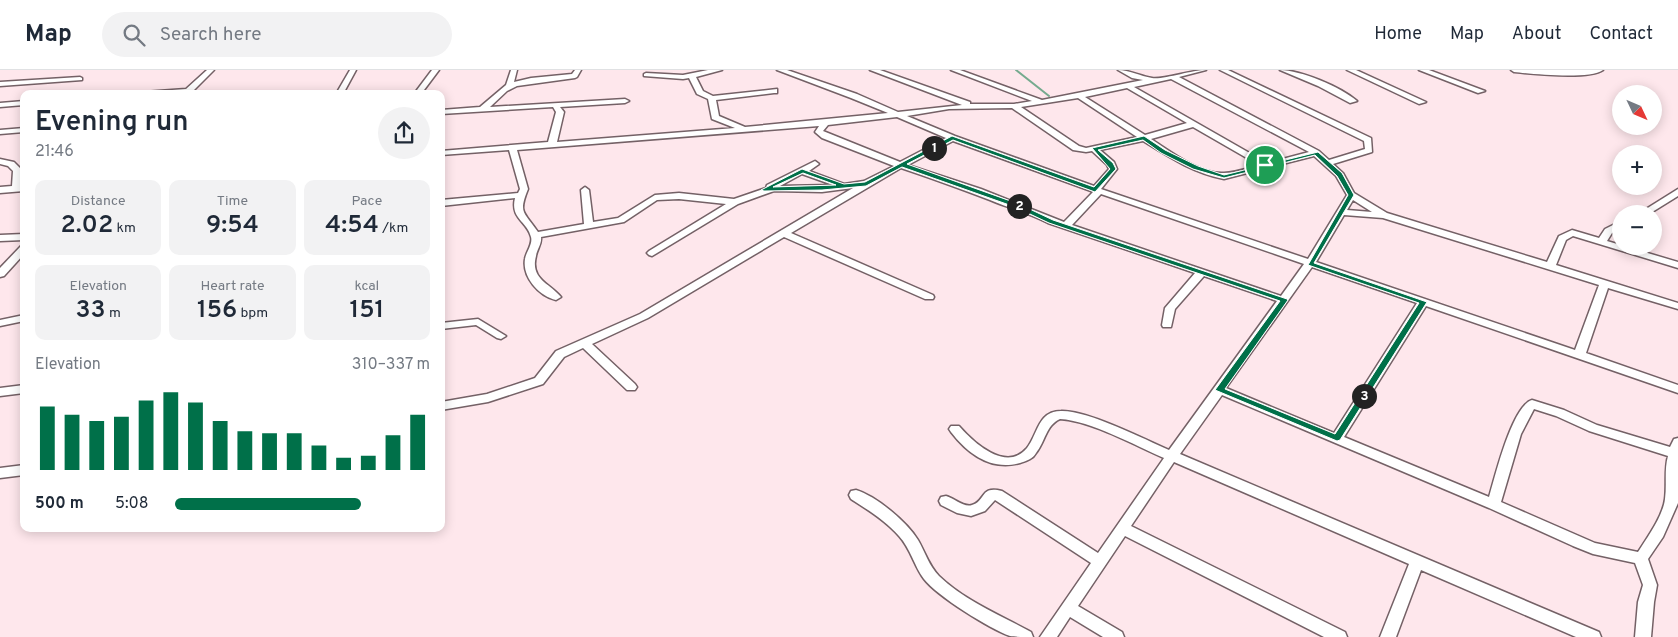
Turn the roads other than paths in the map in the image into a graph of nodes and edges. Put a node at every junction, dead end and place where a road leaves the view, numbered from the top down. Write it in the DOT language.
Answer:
graph roads {
  1 [pos="211,70"];
  2 [pos="353,70"];
  3 [pos="436,70"];
  4 [pos="514,70"];
  5 [pos="578,70"];
  6 [pos="719,70"];
  7 [pos="780,70"];
  8 [pos="873,70"];
  9 [pos="954,70"];
  10 [pos="1121,70"];
  11 [pos="1200,70"];
  12 [pos="1222,70"];
  13 [pos="1283,70"];
  14 [pos="1350,70"];
  15 [pos="1422,70"];
  16 [pos="1514,70"];
  17 [pos="1600,70"];
  18 [pos="1527,71"];
  19 [pos="646,75"];
  20 [pos="692,76"];
  21 [pos="1173,77"];
  22 [pos="80,79"];
  23 [pos="1160,80"];
  24 [pos="0,84"];
  25 [pos="1128,86"];
  26 [pos="509,87"];
  27 [pos="188,90"];
  28 [pos="341,90"];
  29 [pos="420,90"];
  30 [pos="774,91"];
  31 [pos="1481,91"];
  32 [pos="1079,96"];
  33 [pos="712,98"];
  34 [pos="625,101"];
  35 [pos="1353,101"];
  36 [pos="20,102"];
  37 [pos="1422,102"];
  38 [pos="1043,103"];
  39 [pos="0,105"];
  40 [pos="556,105"];
  41 [pos="1014,106"];
  42 [pos="483,108"];
  43 [pos="983,108"];
  44 [pos="929,111"];
  45 [pos="445,112"];
  46 [pos="895,115"];
  47 [pos="825,123"];
  48 [pos="923,124"];
  49 [pos="1194,124"];
  50 [pos="743,129"];
  51 [pos="20,130"];
  52 [pos="0,132"];
  53 [pos="952,138"];
  54 [pos="1144,138"];
  55 [pos="552,144"];
  56 [pos="512,147"];
  57 [pos="1094,149"];
  58 [pos="445,153"];
  59 [pos="1316,153"];
  60 [pos="0,161"];
  61 [pos="1329,163"];
  62 [pos="815,164"];
  63 [pos="902,165"];
  64 [pos="1265,165"];
  65 [pos="802,171"];
  66 [pos="866,184"];
  67 [pos="843,186"];
  68 [pos="20,188"];
  69 [pos="0,190"];
  70 [pos="584,190"];
  71 [pos="764,190"];
  72 [pos="1097,190"];
  73 [pos="1678,192"];
  74 [pos="522,195"];
  75 [pos="1351,195"];
  76 [pos="735,202"];
  77 [pos="445,203"];
  78 [pos="1657,205"];
  79 [pos="1341,212"];
  80 [pos="1384,215"];
  81 [pos="589,224"];
  82 [pos="1066,226"];
  83 [pos="1612,229"];
  84 [pos="784,233"];
  85 [pos="536,235"];
  86 [pos="20,237"];
  87 [pos="0,238"];
  88 [pos="1602,241"];
  89 [pos="20,252"];
  90 [pos="652,252"];
  91 [pos="1310,264"];
  92 [pos="1678,265"];
  93 [pos="1550,267"];
  94 [pos="1202,272"];
  95 [pos="0,274"];
  96 [pos="1604,284"];
  97 [pos="556,297"];
  98 [pos="930,297"];
  99 [pos="1284,300"];
  100 [pos="1424,302"];
  101 [pos="1678,306"];
  102 [pos="20,319"];
  103 [pos="0,322"];
  104 [pos="1167,325"];
  105 [pos="445,326"];
  106 [pos="501,336"];
  107 [pos="585,343"];
  108 [pos="1579,356"];
  109 [pos="630,387"];
  110 [pos="20,389"];
  111 [pos="1678,389"];
  112 [pos="1220,390"];
  113 [pos="0,392"];
  114 [pos="445,405"];
  115 [pos="955,429"];
  116 [pos="1337,438"];
  117 [pos="1676,448"];
  118 [pos="1172,457"];
  119 [pos="20,470"];
  120 [pos="0,473"];
  121 [pos="1675,492"];
  122 [pos="856,495"];
  123 [pos="946,501"];
  124 [pos="1494,504"];
  125 [pos="1122,528"];
  126 [pos="1641,558"];
  127 [pos="1099,561"];
  128 [pos="1417,562"];
  129 [pos="1069,608"];
  130 [pos="1025,637"];
  131 [pos="1048,637"];
  132 [pos="1116,637"];
  133 [pos="1339,637"];
  134 [pos="1388,637"];
  135 [pos="1593,637"];
  136 [pos="1643,637"];
  1 -- 27 [label="street"];
  2 -- 28 [label="street"];
  3 -- 29 [label="street"];
  4 -- 26 [label="street"];
  5 -- 26 [label="street"];
  6 -- 20 [label="street"];
  7 -- 46 [label="street"];
  8 -- 43 [label="street"];
  9 -- 38 [label="street"];
  10 -- 23 [label="street"];
  11 -- 21 [label="street"];
  12 -- 61 [label="street"];
  13 -- 35 [label="street"];
  14 -- 37 [label="street"];
  15 -- 31 [label="street"];
  16 -- 18 [label="street"];
  17 -- 18 [label="street"];
  19 -- 20 [label="street"];
  20 -- 33 [label="street"];
  21 -- 23 [label="street"];
  21 -- 59 [label="street"];
  22 -- 24 [label="street"];
  23 -- 25 [label="street"];
  25 -- 32 [label="street"];
  25 -- 49 [label="street"];
  26 -- 42 [label="street"];
  30 -- 33 [label="street"];
  32 -- 38 [label="street"];
  32 -- 54 [label="street"];
  33 -- 50 [label="street"];
  34 -- 40 [label="street"];
  36 -- 39 [label="street"];
  38 -- 41 [label="street"];
  40 -- 42 [label="street"];
  40 -- 55 [label="street"];
  41 -- 43 [label="street"];
  41 -- 57 [label="street"];
  42 -- 45 [label="street"];
  43 -- 44 [label="street"];
  44 -- 46 [label="street"];
  44 -- 48 [label="street"];
  46 -- 47 [label="street"];
  46 -- 48 [label="street"];
  47 -- 50 [label="street"];
  47 -- 63 [label="street"];
  48 -- 53 [label="street"];
  49 -- 54 [label="street"];
  49 -- 64 [label="street"];
  50 -- 55 [label="street"];
  51 -- 52 [label="street"];
  53 -- 63 [label="street"];
  53 -- 72 [label="street"];
  54 -- 57 [label="street"];
  54 -- 64 [label="street"];
  55 -- 56 [label="street"];
  56 -- 58 [label="street"];
  56 -- 74 [label="street"];
  57 -- 72 [label="street"];
  59 -- 61 [label="street"];
  59 -- 64 [label="street"];
  60 -- 68 [label="street"];
  61 -- 75 [label="street"];
  62 -- 65 [label="street"];
  63 -- 66 [label="street"];
  63 -- 82 [label="street"];
  65 -- 67 [label="street"];
  65 -- 71 [label="street"];
  66 -- 67 [label="street"];
  66 -- 84 [label="street"];
  67 -- 71 [label="street"];
  68 -- 69 [label="street"];
  70 -- 81 [label="street"];
  71 -- 76 [label="street"];
  72 -- 82 [label="street"];
  72 -- 91 [label="street"];
  73 -- 78 [label="street"];
  74 -- 77 [label="street"];
  74 -- 85 [label="street"];
  75 -- 79 [label="street"];
  75 -- 80 [label="street"];
  76 -- 81 [label="street"];
  76 -- 90 [label="street"];
  79 -- 80 [label="street"];
  79 -- 91 [label="street"];
  80 -- 93 [label="street"];
  81 -- 85 [label="street"];
  82 -- 94 [label="street"];
  83 -- 88 [label="street"];
  84 -- 98 [label="street"];
  84 -- 107 [label="street"];
  85 -- 97 [label="street"];
  86 -- 87 [label="street"];
  88 -- 92 [label="street"];
  88 -- 93 [label="street"];
  89 -- 95 [label="street"];
  91 -- 99 [label="street"];
  91 -- 100 [label="street"];
  93 -- 96 [label="street"];
  94 -- 99 [label="street"];
  94 -- 104 [label="street"];
  96 -- 101 [label="street"];
  96 -- 108 [label="street"];
  99 -- 112 [label="street"];
  100 -- 108 [label="street"];
  100 -- 116 [label="street"];
  102 -- 103 [label="street"];
  105 -- 106 [label="street"];
  107 -- 109 [label="street"];
  107 -- 114 [label="street"];
  108 -- 111 [label="street"];
  110 -- 113 [label="street"];
  112 -- 116 [label="street"];
  112 -- 118 [label="street"];
  115 -- 118 [label="street"];
  116 -- 124 [label="street"];
  117 -- 121 [label="street"];
  117 -- 124 [label="street"];
  118 -- 125 [label="street"];
  118 -- 128 [label="street"];
  119 -- 120 [label="street"];
  121 -- 126 [label="street"];
  122 -- 130 [label="street"];
  123 -- 127 [label="street"];
  124 -- 126 [label="street"];
  125 -- 127 [label="street"];
  125 -- 133 [label="street"];
  126 -- 136 [label="street"];
  127 -- 129 [label="street"];
  128 -- 134 [label="street"];
  128 -- 135 [label="street"];
  129 -- 131 [label="street"];
  129 -- 132 [label="street"];
}
